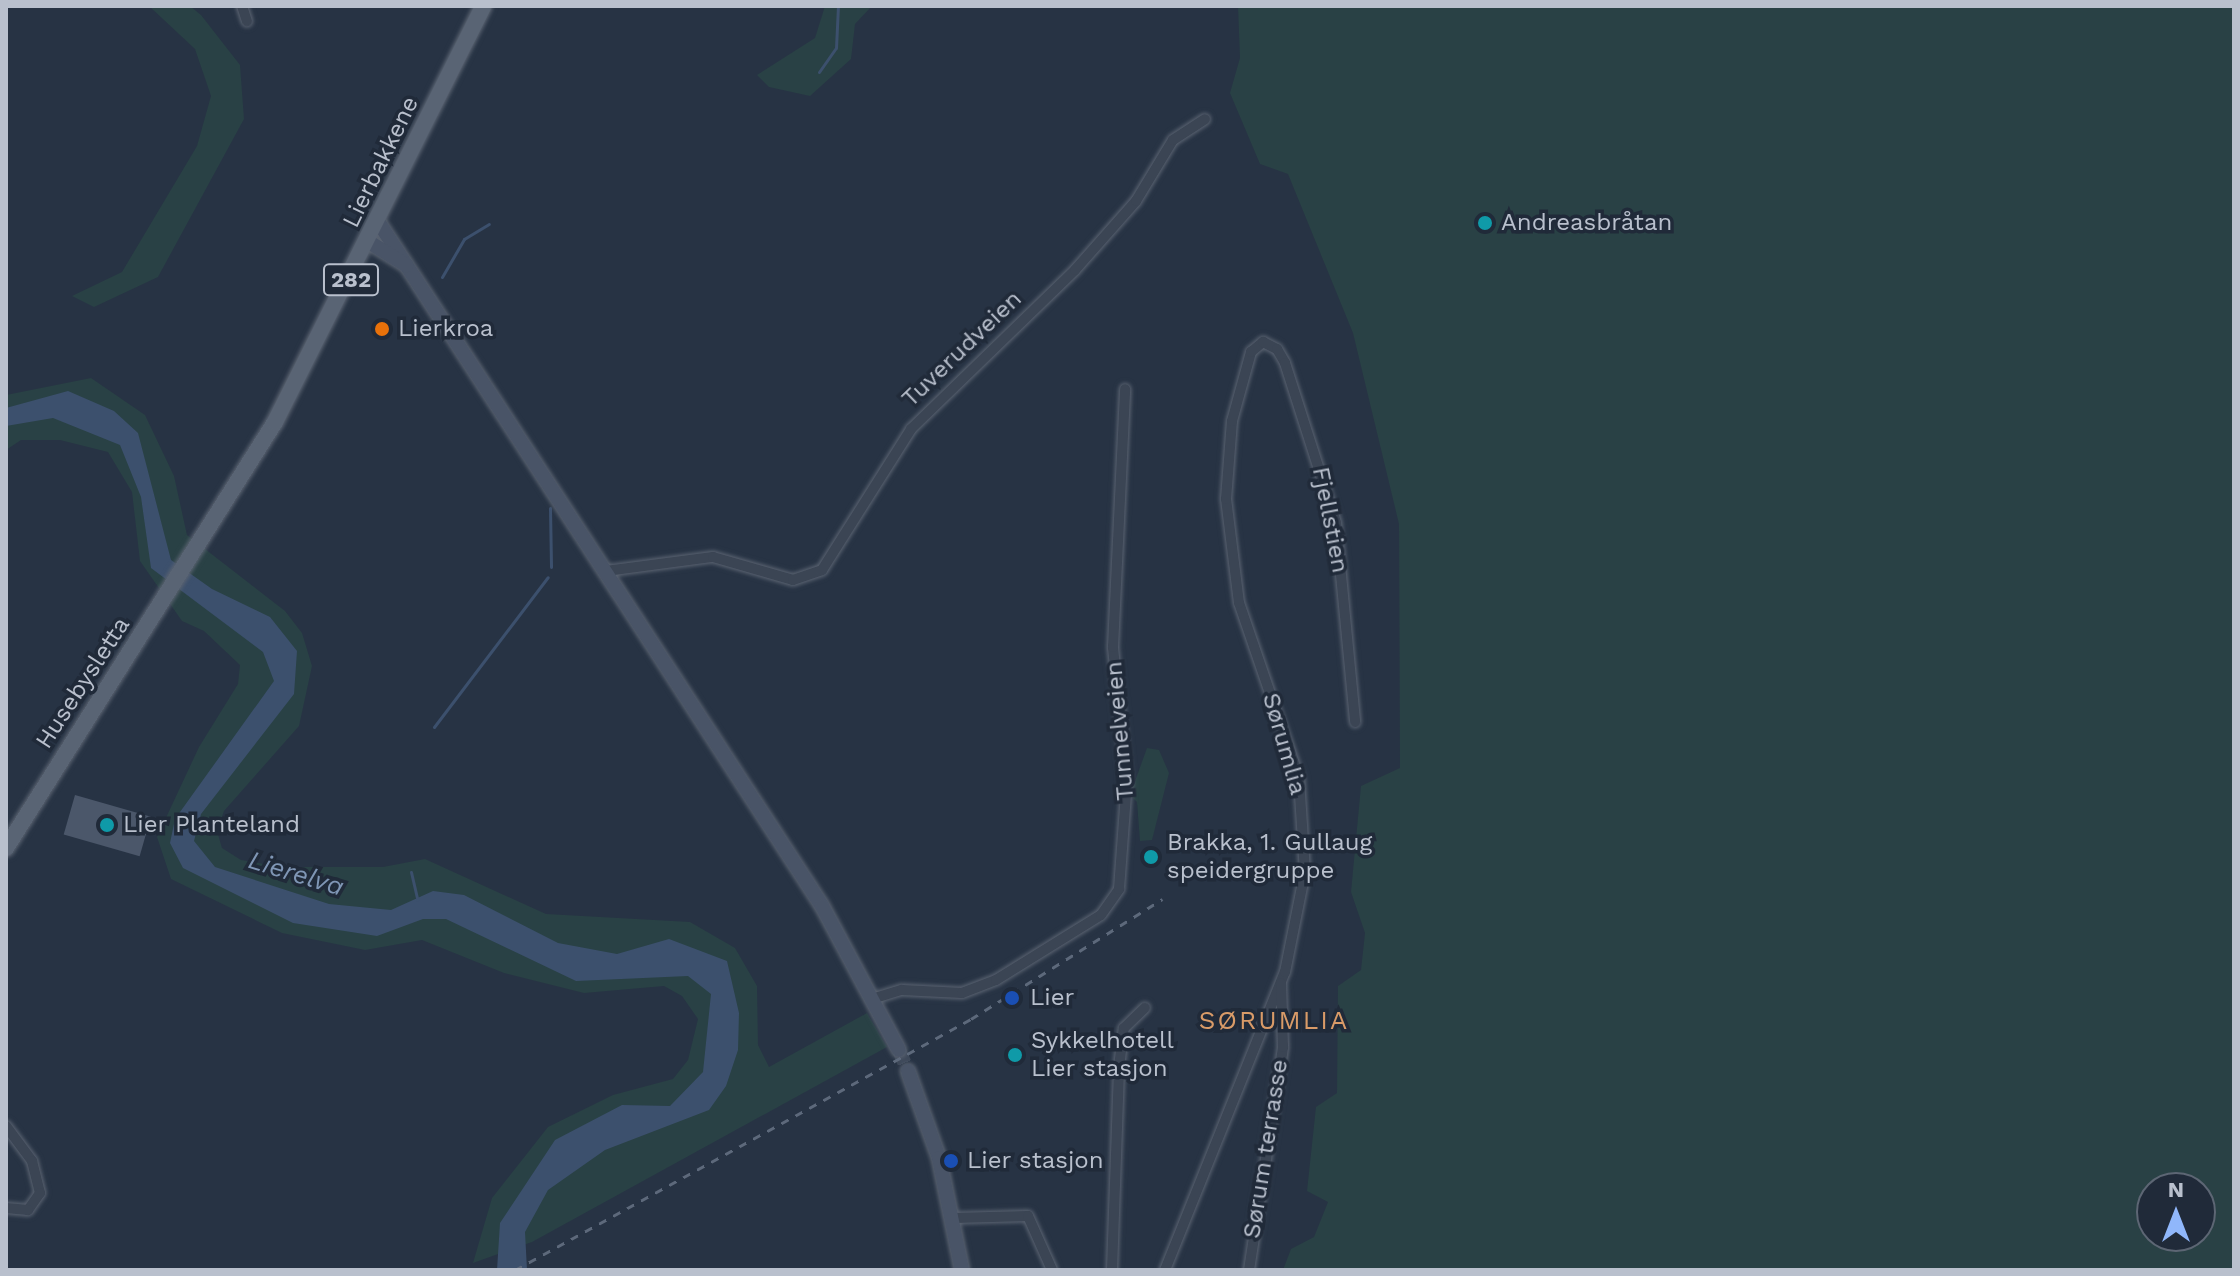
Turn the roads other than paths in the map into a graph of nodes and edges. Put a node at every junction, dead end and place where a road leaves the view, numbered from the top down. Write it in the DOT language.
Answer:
graph roads {
  1 [pos="242,6"];
  2 [pos="483,6"];
  3 [pos="247,21"];
  4 [pos="1205,119"];
  5 [pos="379,223"];
  6 [pos="369,242"];
  7 [pos="407,265"];
  8 [pos="1256,346"];
  9 [pos="1125,389"];
  10 [pos="200,544"];
  11 [pos="606,571"];
  12 [pos="1355,722"];
  13 [pos="6,848"];
  14 [pos="1281,980"];
  15 [pos="875,998"];
  16 [pos="1145,1008"];
  17 [pos="899,1050"];
  18 [pos="908,1071"];
  19 [pos="6,1127"];
  20 [pos="6,1208"];
  21 [pos="954,1218"];
  22 [pos="962,1270"];
  23 [pos="1052,1270"];
  24 [pos="1112,1270"];
  25 [pos="1165,1270"];
  26 [pos="1249,1270"];
  1 -- 3 [label="street"];
  2 -- 5 [label="main road, Lierbakkene / 282"];
  4 -- 11 [label="street, Tuverudveien"];
  5 -- 6 [label="main road, Lierbakkene / 282"];
  5 -- 7 [label="main road"];
  6 -- 7 [label="main road"];
  6 -- 10 [label="main road, Lierbakkene / 282"];
  7 -- 11 [label="main road"];
  8 -- 12 [label="street, Fjellstien"];
  8 -- 14 [label="street, Sørumlia"];
  9 -- 15 [label="street, Tunnelveien"];
  10 -- 13 [label="main road, Husebysletta / 282"];
  11 -- 15 [label="main road"];
  14 -- 25 [label="street, Sørumlia"];
  14 -- 26 [label="street, Sørum terrasse"];
  15 -- 17 [label="main road"];
  16 -- 24 [label="street"];
  18 -- 21 [label="main road"];
  19 -- 20 [label="street"];
  21 -- 22 [label="main road"];
  21 -- 23 [label="street"];
}
